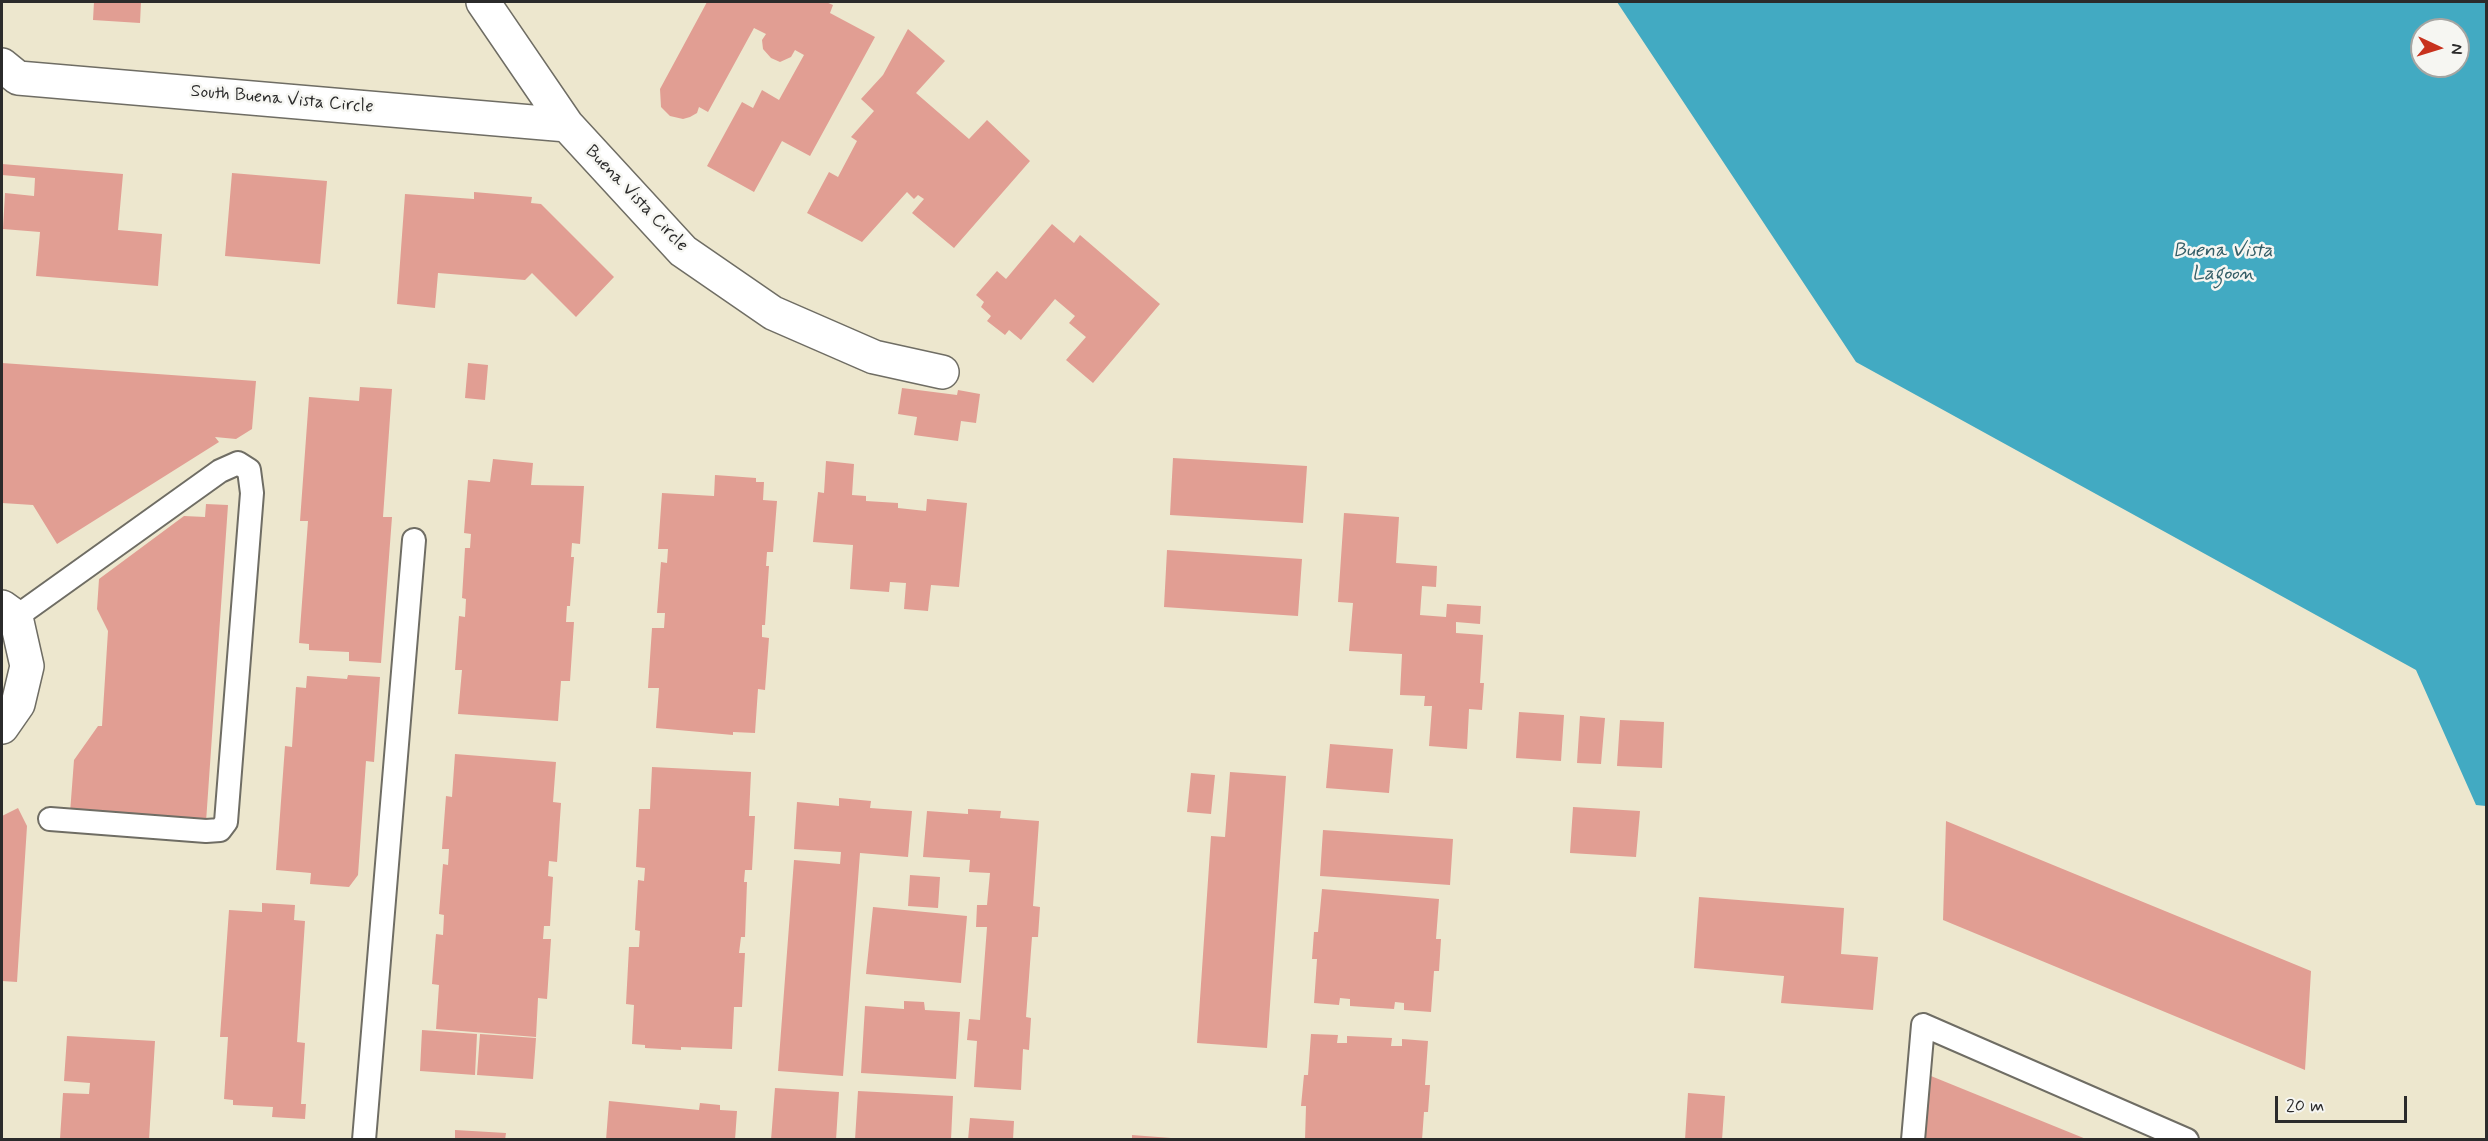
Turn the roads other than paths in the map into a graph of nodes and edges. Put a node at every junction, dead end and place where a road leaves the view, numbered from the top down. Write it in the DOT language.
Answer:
graph roads {
  1 [pos="483,2"];
  2 [pos="2,65"];
  3 [pos="567,125"];
  4 [pos="942,372"];
  5 [pos="414,540"];
  6 [pos="9,612"];
  7 [pos="2,727"];
  8 [pos="50,819"];
  9 [pos="364,1140"];
  10 [pos="1912,1140"];
  11 [pos="2187,1140"];
  1 -- 3 [label="street, Buena Vista Circle"];
  2 -- 3 [label="street, South Buena Vista Circle"];
  3 -- 4 [label="street, Buena Vista Circle"];
  5 -- 9 [label="lane"];
  6 -- 7 [label="street"];
  6 -- 8 [label="lane"];
  10 -- 11 [label="lane"];
}
